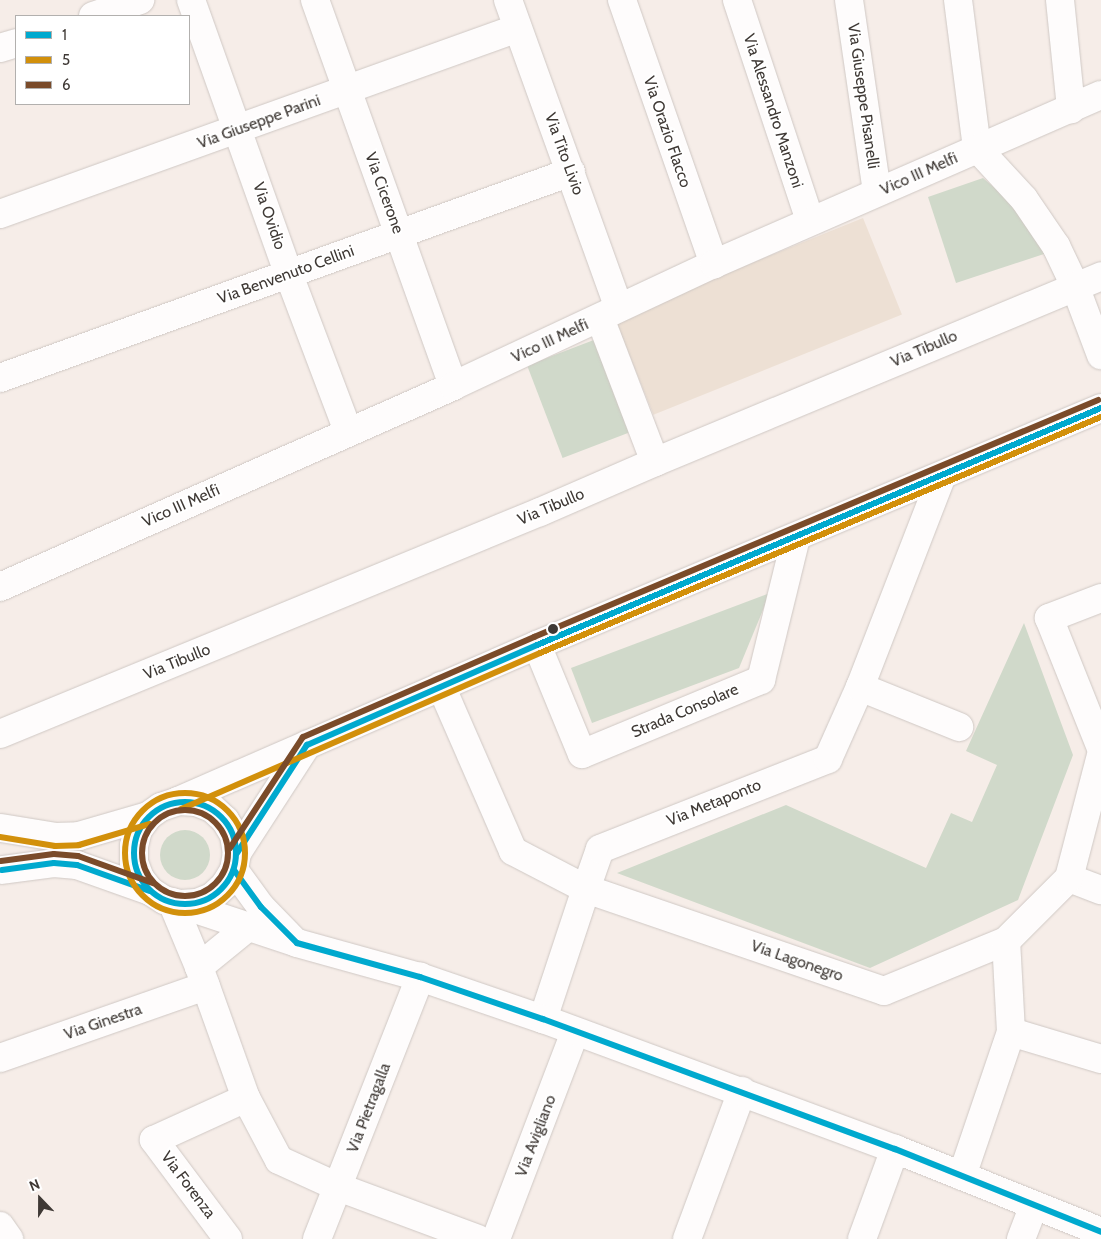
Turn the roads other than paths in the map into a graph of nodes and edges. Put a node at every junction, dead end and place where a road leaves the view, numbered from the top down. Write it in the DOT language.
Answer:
graph roads {
  1 [pos="140,0"];
  2 [pos="191,0"];
  3 [pos="315,0"];
  4 [pos="508,0"];
  5 [pos="622,0"];
  6 [pos="737,0"];
  7 [pos="849,0"];
  8 [pos="958,0"];
  9 [pos="1060,0"];
  10 [pos="96,15"];
  11 [pos="518,28"];
  12 [pos="15,43"];
  13 [pos="0,48"];
  14 [pos="346,90"];
  15 [pos="1101,96"];
  16 [pos="1071,109"];
  17 [pos="239,130"];
  18 [pos="977,148"];
  19 [pos="571,172"];
  20 [pos="877,192"];
  21 [pos="0,214"];
  22 [pos="810,222"];
  23 [pos="399,233"];
  24 [pos="714,264"];
  25 [pos="289,275"];
  26 [pos="1101,276"];
  27 [pos="1075,286"];
  28 [pos="610,313"];
  29 [pos="1101,355"];
  30 [pos="0,378"];
  31 [pos="453,386"];
  32 [pos="1101,408"];
  33 [pos="348,431"];
  34 [pos="655,462"];
  35 [pos="942,476"];
  36 [pos="796,537"];
  37 [pos="0,588"];
  38 [pos="1101,598"];
  39 [pos="536,645"];
  40 [pos="441,686"];
  41 [pos="860,687"];
  42 [pos="959,727"];
  43 [pos="0,734"];
  44 [pos="307,745"];
  45 [pos="1101,748"];
  46 [pos="1101,755"];
  47 [pos="178,801"];
  48 [pos="148,816"];
  49 [pos="0,827"];
  50 [pos="235,861"];
  51 [pos="1,871"];
  52 [pos="1069,878"];
  53 [pos="586,889"];
  54 [pos="1101,890"];
  55 [pos="167,899"];
  56 [pos="248,927"];
  57 [pos="1006,941"];
  58 [pos="296,943"];
  59 [pos="203,976"];
  60 [pos="420,977"];
  61 [pos="543,1019"];
  62 [pos="575,1032"];
  63 [pos="1011,1032"];
  64 [pos="0,1058"];
  65 [pos="1101,1059"];
  66 [pos="742,1091"];
  67 [pos="246,1098"];
  68 [pos="895,1149"];
  69 [pos="962,1176"];
  70 [pos="338,1187"];
  71 [pos="1034,1204"];
  72 [pos="0,1226"];
  73 [pos="1101,1232"];
  74 [pos="9,1239"];
  75 [pos="228,1239"];
  76 [pos="317,1239"];
  77 [pos="478,1239"];
  78 [pos="496,1239"];
  79 [pos="688,1239"];
  80 [pos="862,1239"];
  81 [pos="1021,1239"];
  1 -- 10 [label="street"];
  2 -- 17 [label="street, Via Ovidio"];
  3 -- 14 [label="street, Via Cicerone"];
  4 -- 11 [label="street, Via Tito Livio"];
  5 -- 24 [label="street, Via Orazio Flacco"];
  6 -- 22 [label="street, Via Alessandro Manzoni"];
  7 -- 20 [label="street, Via Giuseppe Pisanelli"];
  8 -- 18 [label="street"];
  9 -- 16 [label="street"];
  11 -- 14 [label="street, Via Giuseppe Parini"];
  11 -- 19 [label="street, Via Tito Livio"];
  12 -- 13 [label="street"];
  14 -- 17 [label="street, Via Giuseppe Parini"];
  14 -- 23 [label="street, Via Cicerone"];
  15 -- 16 [label="street, Vico III Melfi"];
  16 -- 18 [label="street, Vico III Melfi"];
  17 -- 21 [label="street, Via Giuseppe Parini"];
  17 -- 25 [label="street, Via Ovidio"];
  18 -- 20 [label="street, Vico III Melfi"];
  18 -- 27 [label="street"];
  19 -- 23 [label="street, Via Benvenuto Cellini"];
  19 -- 28 [label="street, Via Tito Livio"];
  20 -- 22 [label="street, Vico III Melfi"];
  22 -- 24 [label="street, Vico III Melfi"];
  23 -- 25 [label="street, Via Benvenuto Cellini"];
  23 -- 31 [label="street, Via Cicerone"];
  24 -- 28 [label="street, Vico III Melfi"];
  25 -- 30 [label="street, Via Benvenuto Cellini"];
  25 -- 33 [label="street, Via Ovidio"];
  26 -- 27 [label="street, Via Tibullo"];
  27 -- 29 [label="street"];
  27 -- 34 [label="street, Via Tibullo"];
  28 -- 31 [label="street, Vico III Melfi"];
  28 -- 34 [label="street, Via Tito Livio"];
  31 -- 33 [label="street, Vico III Melfi"];
  32 -- 35 [label="street"];
  33 -- 37 [label="street, Vico III Melfi"];
  34 -- 43 [label="street, Via Tibullo"];
  35 -- 36 [label="street"];
  35 -- 41 [label="street, Via Metaponto"];
  36 -- 39 [label="street"];
  36 -- 39 [label="street, Strada Consolare"];
  38 -- 45 [label="street"];
  39 -- 40 [label="street"];
  40 -- 44 [label="street"];
  40 -- 53 [label="street"];
  41 -- 42 [label="street"];
  41 -- 53 [label="street, Via Metaponto"];
  44 -- 47 [label="street"];
  44 -- 50 [label="street"];
  46 -- 52 [label="street"];
  47 -- 48 [label="street"];
  47 -- 50 [label="street"];
  48 -- 49 [label="street"];
  48 -- 55 [label="street"];
  49 -- 51 [label="street"];
  50 -- 55 [label="street"];
  50 -- 58 [label="street"];
  51 -- 55 [label="street"];
  52 -- 54 [label="street"];
  52 -- 57 [label="street"];
  53 -- 57 [label="street, Via Lagonegro"];
  53 -- 61 [label="street, Via Metaponto"];
  55 -- 56 [label="street"];
  55 -- 59 [label="street"];
  56 -- 58 [label="street"];
  56 -- 59 [label="street"];
  57 -- 63 [label="street"];
  58 -- 60 [label="street"];
  59 -- 64 [label="street, Via Ginestra"];
  59 -- 67 [label="street"];
  60 -- 61 [label="street"];
  60 -- 70 [label="street, Via Pietragalla"];
  61 -- 62 [label="street"];
  62 -- 66 [label="street"];
  62 -- 78 [label="street, Via Avigliano"];
  63 -- 65 [label="street"];
  63 -- 69 [label="street"];
  66 -- 68 [label="street"];
  66 -- 79 [label="street"];
  67 -- 70 [label="street"];
  67 -- 75 [label="street, Via Forenza"];
  68 -- 69 [label="street"];
  68 -- 80 [label="street"];
  69 -- 71 [label="street"];
  70 -- 76 [label="street, Via Pietragalla"];
  70 -- 77 [label="street"];
  71 -- 73 [label="street"];
  71 -- 81 [label="street"];
  72 -- 74 [label="street"];
}
